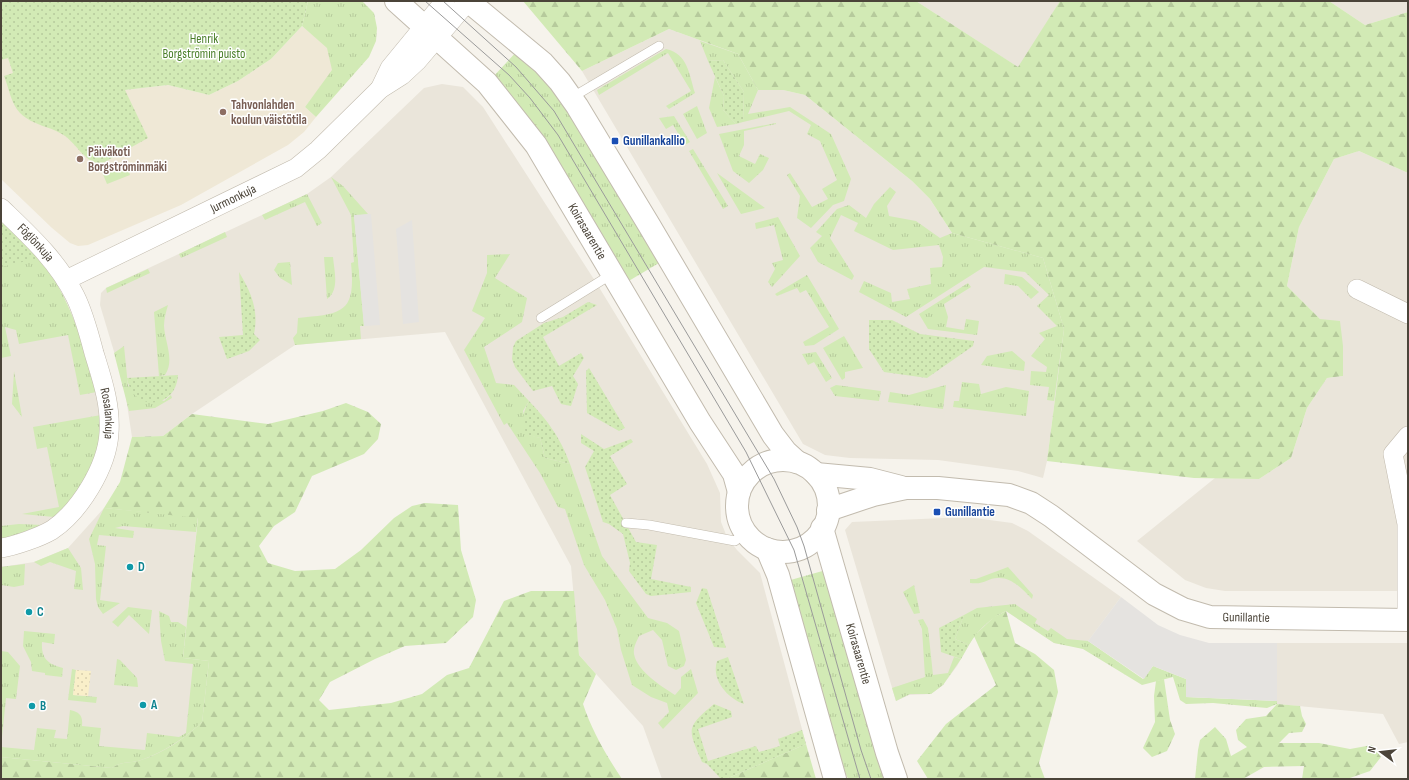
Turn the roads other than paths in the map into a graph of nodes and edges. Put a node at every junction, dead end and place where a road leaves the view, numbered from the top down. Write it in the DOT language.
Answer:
graph roads {
  1 [pos="396,1"];
  2 [pos="445,1"];
  3 [pos="468,1"];
  4 [pos="431,32"];
  5 [pos="659,46"];
  6 [pos="571,98"];
  7 [pos="1,208"];
  8 [pos="612,274"];
  9 [pos="66,280"];
  10 [pos="1357,289"];
  11 [pos="1408,314"];
  12 [pos="541,318"];
  13 [pos="1408,436"];
  14 [pos="796,462"];
  15 [pos="816,474"];
  16 [pos="906,488"];
  17 [pos="739,492"];
  18 [pos="825,519"];
  19 [pos="626,524"];
  20 [pos="746,532"];
  21 [pos="1,548"];
  22 [pos="767,549"];
  23 [pos="1408,620"];
  24 [pos="835,779"];
  25 [pos="896,779"];
  1 -- 4 [label="street, Koirasaarentie"];
  2 -- 4 [label="street, Jurmonkuja"];
  3 -- 4 [label="street, Jurmonkuja"];
  3 -- 6 [label="street"];
  4 -- 8 [label="street, Koirasaarentie"];
  4 -- 9 [label="street, Jurmonkuja"];
  5 -- 6 [label="lane"];
  6 -- 14 [label="street"];
  7 -- 9 [label="street, Föglönkuja"];
  8 -- 12 [label="lane"];
  8 -- 17 [label="street, Koirasaarentie"];
  9 -- 21 [label="street, Rosalankuja"];
  10 -- 11 [label="street"];
  13 -- 23 [label="street"];
  14 -- 15 [label="street"];
  14 -- 17 [label="street"];
  15 -- 16 [label="street, Gunillantie"];
  15 -- 18 [label="street"];
  16 -- 18 [label="street, Gunillantie"];
  16 -- 23 [label="street, Gunillantie"];
  17 -- 20 [label="street"];
  18 -- 22 [label="street"];
  18 -- 25 [label="street, Koirasaarentie"];
  19 -- 20 [label="lane"];
  20 -- 22 [label="street"];
  22 -- 24 [label="street"];
}
